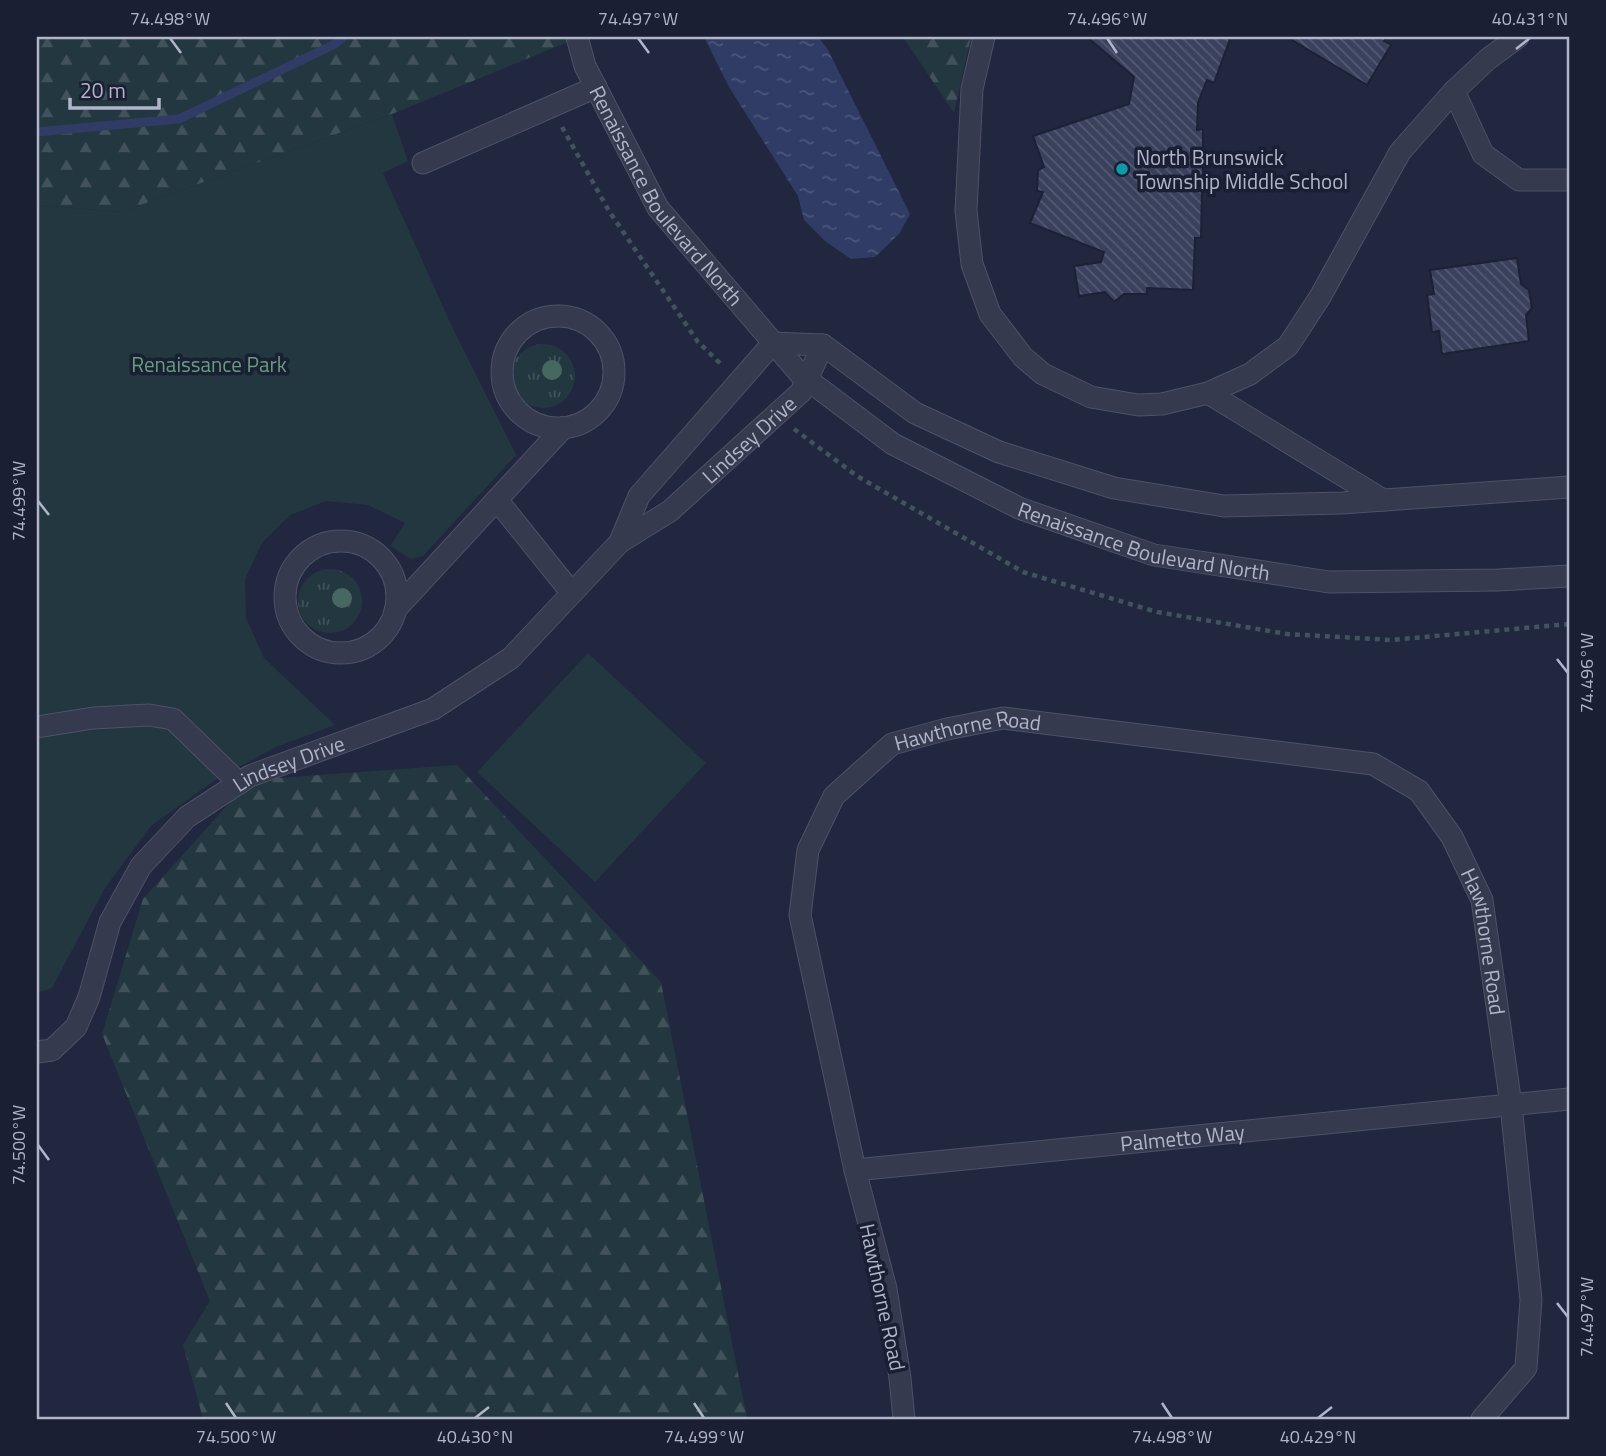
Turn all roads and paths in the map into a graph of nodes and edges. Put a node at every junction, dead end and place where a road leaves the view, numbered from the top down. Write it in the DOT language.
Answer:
graph roads {
  1 [pos="577,37"];
  2 [pos="984,37"];
  3 [pos="1518,37"];
  4 [pos="596,87"];
  5 [pos="1454,91"];
  6 [pos="423,163"];
  7 [pos="1569,180"];
  8 [pos="773,343"];
  9 [pos="822,345"];
  10 [pos="807,379"];
  11 [pos="1208,393"];
  12 [pos="563,428"];
  13 [pos="1569,487"];
  14 [pos="497,500"];
  15 [pos="1383,500"];
  16 [pos="620,542"];
  17 [pos="1569,576"];
  18 [pos="571,592"];
  19 [pos="395,610"];
  20 [pos="37,727"];
  21 [pos="239,783"];
  22 [pos="37,1052"];
  23 [pos="1569,1099"];
  24 [pos="1511,1105"];
  25 [pos="855,1171"];
  26 [pos="904,1419"];
  27 [pos="1482,1419"];
  1 -- 4 [label="street, Renaissance Boulevard North"];
  2 -- 11 [label="street"];
  3 -- 5 [label="street"];
  4 -- 6 [label="street"];
  4 -- 8 [label="street, Renaissance Boulevard North"];
  5 -- 7 [label="street"];
  5 -- 11 [label="street"];
  8 -- 9 [label="street"];
  8 -- 10 [label="street, Renaissance Boulevard North"];
  8 -- 16 [label="street, Lindsey Drive"];
  9 -- 10 [label="street, Lindsey Drive"];
  9 -- 15 [label="street, Renaissance Boulevard North"];
  10 -- 16 [label="street, Lindsey Drive"];
  10 -- 17 [label="street, Renaissance Boulevard North"];
  11 -- 15 [label="street"];
  12 -- 12 [label="street"];
  12 -- 14 [label="street"];
  13 -- 15 [label="street, Renaissance Boulevard North"];
  14 -- 18 [label="street"];
  14 -- 19 [label="street"];
  16 -- 18 [label="street, Lindsey Drive"];
  18 -- 21 [label="street, Lindsey Drive"];
  19 -- 19 [label="street"];
  20 -- 21 [label="street"];
  21 -- 22 [label="street, Lindsey Drive"];
  23 -- 24 [label="street"];
  24 -- 25 [label="street, Palmetto Way"];
  24 -- 25 [label="street, Hawthorne Road"];
  24 -- 27 [label="street, Hawthorne Road"];
  25 -- 26 [label="street, Hawthorne Road"];
}
